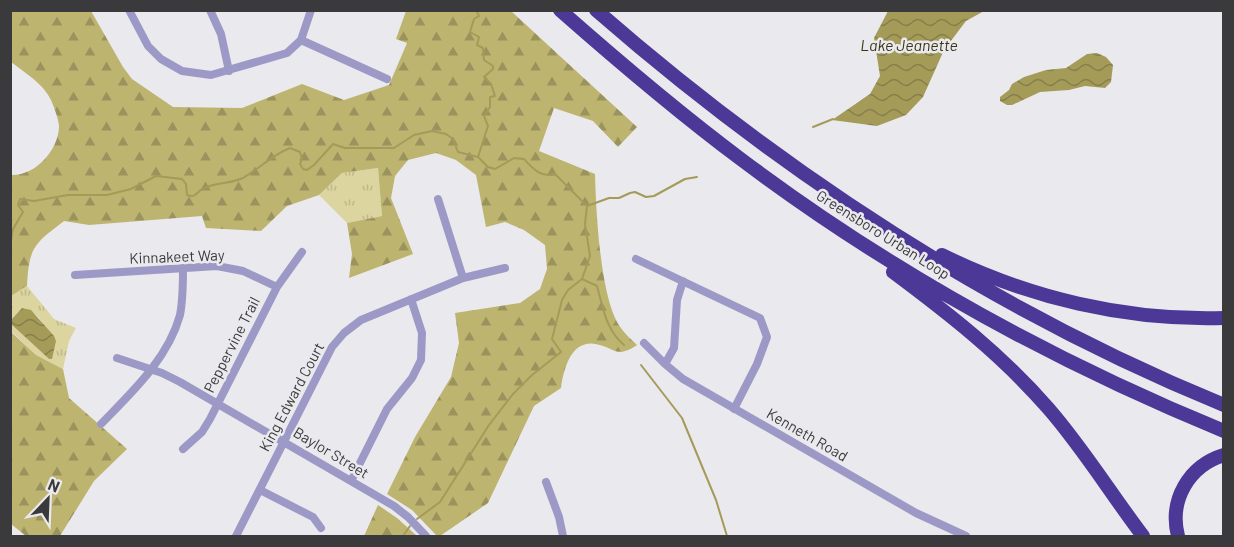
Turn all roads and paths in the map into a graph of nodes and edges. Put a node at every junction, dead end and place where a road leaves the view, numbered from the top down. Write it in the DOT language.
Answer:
graph roads {
  1 [pos="129,10"];
  2 [pos="210,10"];
  3 [pos="311,10"];
  4 [pos="560,10"];
  5 [pos="596,10"];
  6 [pos="301,40"];
  7 [pos="230,71"];
  8 [pos="387,79"];
  9 [pos="438,199"];
  10 [pos="815,212"];
  11 [pos="865,216"];
  12 [pos="302,252"];
  13 [pos="636,259"];
  14 [pos="183,268"];
  15 [pos="505,268"];
  16 [pos="75,275"];
  17 [pos="463,278"];
  18 [pos="683,281"];
  19 [pos="277,287"];
  20 [pos="411,299"];
  21 [pos="1224,318"];
  22 [pos="644,343"];
  23 [pos="117,358"];
  24 [pos="664,364"];
  25 [pos="150,370"];
  26 [pos="217,404"];
  27 [pos="1224,405"];
  28 [pos="734,409"];
  29 [pos="101,424"];
  30 [pos="1224,431"];
  31 [pos="284,441"];
  32 [pos="183,449"];
  33 [pos="1224,455"];
  34 [pos="351,481"];
  35 [pos="546,482"];
  36 [pos="260,490"];
  37 [pos="321,528"];
  38 [pos="236,537"];
  39 [pos="426,537"];
  40 [pos="563,537"];
  41 [pos="966,537"];
  42 [pos="1143,537"];
  43 [pos="1178,537"];
  1 -- 7 [label="street"];
  2 -- 7 [label="street"];
  3 -- 6 [label="street"];
  4 -- 10 [label="highway, Greensboro Urban Loop"];
  5 -- 11 [label="highway, Greensboro Urban Loop"];
  6 -- 7 [label="street"];
  6 -- 8 [label="street"];
  9 -- 17 [label="street"];
  10 -- 30 [label="highway, Greensboro Urban Loop"];
  10 -- 42 [label="highway"];
  11 -- 21 [label="highway"];
  11 -- 27 [label="highway, Greensboro Urban Loop"];
  12 -- 19 [label="street, Peppervine Trail"];
  13 -- 18 [label="street"];
  14 -- 16 [label="street, Kinnakeet Way"];
  14 -- 19 [label="street, Kinnakeet Way"];
  14 -- 25 [label="street"];
  15 -- 17 [label="street, King Edward Court"];
  17 -- 20 [label="street, King Edward Court"];
  18 -- 24 [label="street"];
  18 -- 28 [label="street"];
  19 -- 26 [label="street, Peppervine Trail"];
  20 -- 31 [label="street, King Edward Court"];
  20 -- 34 [label="street"];
  22 -- 24 [label="street, Kenneth Road"];
  23 -- 25 [label="street, Baylor Street"];
  24 -- 28 [label="street, Kenneth Road"];
  25 -- 26 [label="street, Baylor Street"];
  25 -- 29 [label="street"];
  26 -- 31 [label="street, Baylor Street"];
  26 -- 32 [label="street, Peppervine Trail"];
  28 -- 41 [label="street, Kenneth Road"];
  31 -- 34 [label="street, Baylor Street"];
  31 -- 36 [label="street, King Edward Court"];
  33 -- 43 [label="highway"];
  34 -- 39 [label="street, Baylor Street"];
  35 -- 40 [label="street"];
  36 -- 37 [label="street"];
  36 -- 38 [label="street, King Edward Court"];
}
